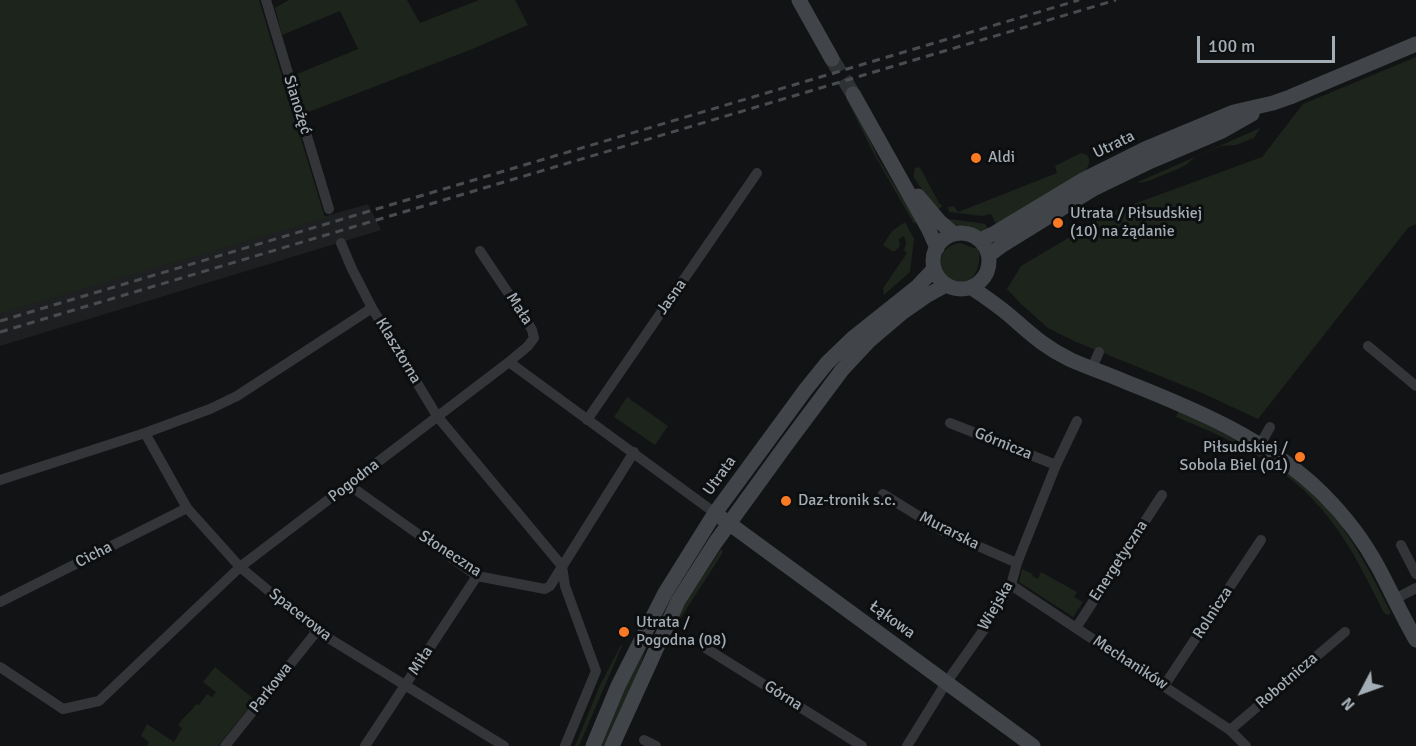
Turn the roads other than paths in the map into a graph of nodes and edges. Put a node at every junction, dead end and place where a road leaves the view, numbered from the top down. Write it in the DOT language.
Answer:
graph roads {
  1 [pos="266,0"];
  2 [pos="799,0"];
  3 [pos="1416,44"];
  4 [pos="832,59"];
  5 [pos="853,94"];
  6 [pos="1273,103"];
  7 [pos="883,147"];
  8 [pos="757,173"];
  9 [pos="329,209"];
  10 [pos="954,234"];
  11 [pos="980,240"];
  12 [pos="341,243"];
  13 [pos="937,248"];
  14 [pos="480,251"];
  15 [pos="989,255"];
  16 [pos="934,269"];
  17 [pos="985,277"];
  18 [pos="946,285"];
  19 [pos="972,288"];
  20 [pos="372,308"];
  21 [pos="1009,315"];
  22 [pos="1368,346"];
  23 [pos="1099,352"];
  24 [pos="509,362"];
  25 [pos="1092,368"];
  26 [pos="1416,386"];
  27 [pos="437,416"];
  28 [pos="587,420"];
  29 [pos="1077,421"];
  30 [pos="950,423"];
  31 [pos="1270,427"];
  32 [pos="145,433"];
  33 [pos="1260,445"];
  34 [pos="634,452"];
  35 [pos="1056,465"];
  36 [pos="0,480"];
  37 [pos="349,485"];
  38 [pos="883,494"];
  39 [pos="1162,495"];
  40 [pos="187,508"];
  41 [pos="716,513"];
  42 [pos="729,524"];
  43 [pos="1261,540"];
  44 [pos="1401,545"];
  45 [pos="1017,563"];
  46 [pos="562,566"];
  47 [pos="240,567"];
  48 [pos="1416,574"];
  49 [pos="477,576"];
  50 [pos="1011,585"];
  51 [pos="1416,588"];
  52 [pos="1395,599"];
  53 [pos="0,602"];
  54 [pos="1076,628"];
  55 [pos="317,631"];
  56 [pos="1345,632"];
  57 [pos="1416,640"];
  58 [pos="704,646"];
  59 [pos="0,667"];
  60 [pos="946,683"];
  61 [pos="405,685"];
  62 [pos="1164,686"];
  63 [pos="1230,730"];
  64 [pos="644,740"];
  65 [pos="225,746"];
  66 [pos="365,746"];
  67 [pos="504,746"];
  68 [pos="565,746"];
  69 [pos="593,746"];
  70 [pos="612,746"];
  71 [pos="656,746"];
  72 [pos="862,746"];
  73 [pos="907,746"];
  74 [pos="1033,746"];
  75 [pos="1245,746"];
  1 -- 9 [label="street, Sianożęć"];
  2 -- 4 [label="main road"];
  3 -- 6 [label="main road, Utrata"];
  5 -- 7 [label="main road"];
  6 -- 11 [label="main road, Utrata"];
  6 -- 15 [label="main road, Utrata"];
  7 -- 10 [label="main road"];
  7 -- 13 [label="main road"];
  8 -- 28 [label="street, Jasna"];
  10 -- 11 [label="main road"];
  10 -- 13 [label="main road"];
  11 -- 15 [label="main road"];
  12 -- 20 [label="street"];
  13 -- 16 [label="main road"];
  14 -- 24 [label="street, Mała"];
  15 -- 17 [label="main road"];
  16 -- 18 [label="main road"];
  16 -- 41 [label="main road, Utrata"];
  17 -- 19 [label="main road"];
  17 -- 21 [label="main road"];
  18 -- 19 [label="main road"];
  18 -- 42 [label="main road"];
  19 -- 21 [label="main road"];
  20 -- 27 [label="street, Klasztorna"];
  20 -- 32 [label="street, Klasztorna"];
  21 -- 25 [label="main road"];
  22 -- 26 [label="street"];
  23 -- 25 [label="street"];
  24 -- 27 [label="street, Pogodna"];
  24 -- 28 [label="street"];
  25 -- 33 [label="main road"];
  27 -- 37 [label="street, Pogodna"];
  27 -- 46 [label="street, Klasztorna"];
  28 -- 34 [label="street"];
  29 -- 35 [label="street, Wiejska"];
  30 -- 35 [label="street, Górnicza"];
  31 -- 33 [label="street"];
  32 -- 36 [label="street, Klasztorna"];
  32 -- 40 [label="street, Spacerowa"];
  33 -- 52 [label="main road"];
  34 -- 41 [label="street"];
  34 -- 46 [label="street, Słoneczna"];
  35 -- 45 [label="street, Wiejska"];
  37 -- 47 [label="street, Pogodna"];
  37 -- 49 [label="street, Słoneczna"];
  38 -- 45 [label="street, Murarska"];
  39 -- 54 [label="street, Energetyczna"];
  40 -- 47 [label="street, Spacerowa"];
  40 -- 53 [label="street, Cicha"];
  41 -- 42 [label="main road, Łąkowa"];
  41 -- 69 [label="main road, Utrata"];
  42 -- 60 [label="main road, Łąkowa"];
  42 -- 70 [label="main road"];
  43 -- 62 [label="street, Rolnicza"];
  44 -- 48 [label="street"];
  45 -- 50 [label="street, Wiejska"];
  46 -- 49 [label="street, Słoneczna"];
  46 -- 68 [label="street, Klasztorna"];
  47 -- 55 [label="street, Spacerowa"];
  47 -- 59 [label="street, Pogodna"];
  49 -- 61 [label="street, Miła"];
  50 -- 54 [label="street, Mechaników"];
  50 -- 60 [label="street, Wiejska"];
  51 -- 52 [label="street"];
  52 -- 57 [label="main road"];
  54 -- 62 [label="street, Mechaników"];
  55 -- 61 [label="street, Spacerowa"];
  55 -- 65 [label="street, Parkowa"];
  56 -- 63 [label="street, Robotnicza"];
  58 -- 72 [label="street, Górna"];
  60 -- 73 [label="street, Wiejska"];
  60 -- 74 [label="main road, Łąkowa"];
  61 -- 66 [label="street, Miła"];
  61 -- 67 [label="street, Spacerowa"];
  62 -- 63 [label="street, Mechaników"];
  63 -- 75 [label="street, Mechaników"];
  64 -- 71 [label="street"];
}
